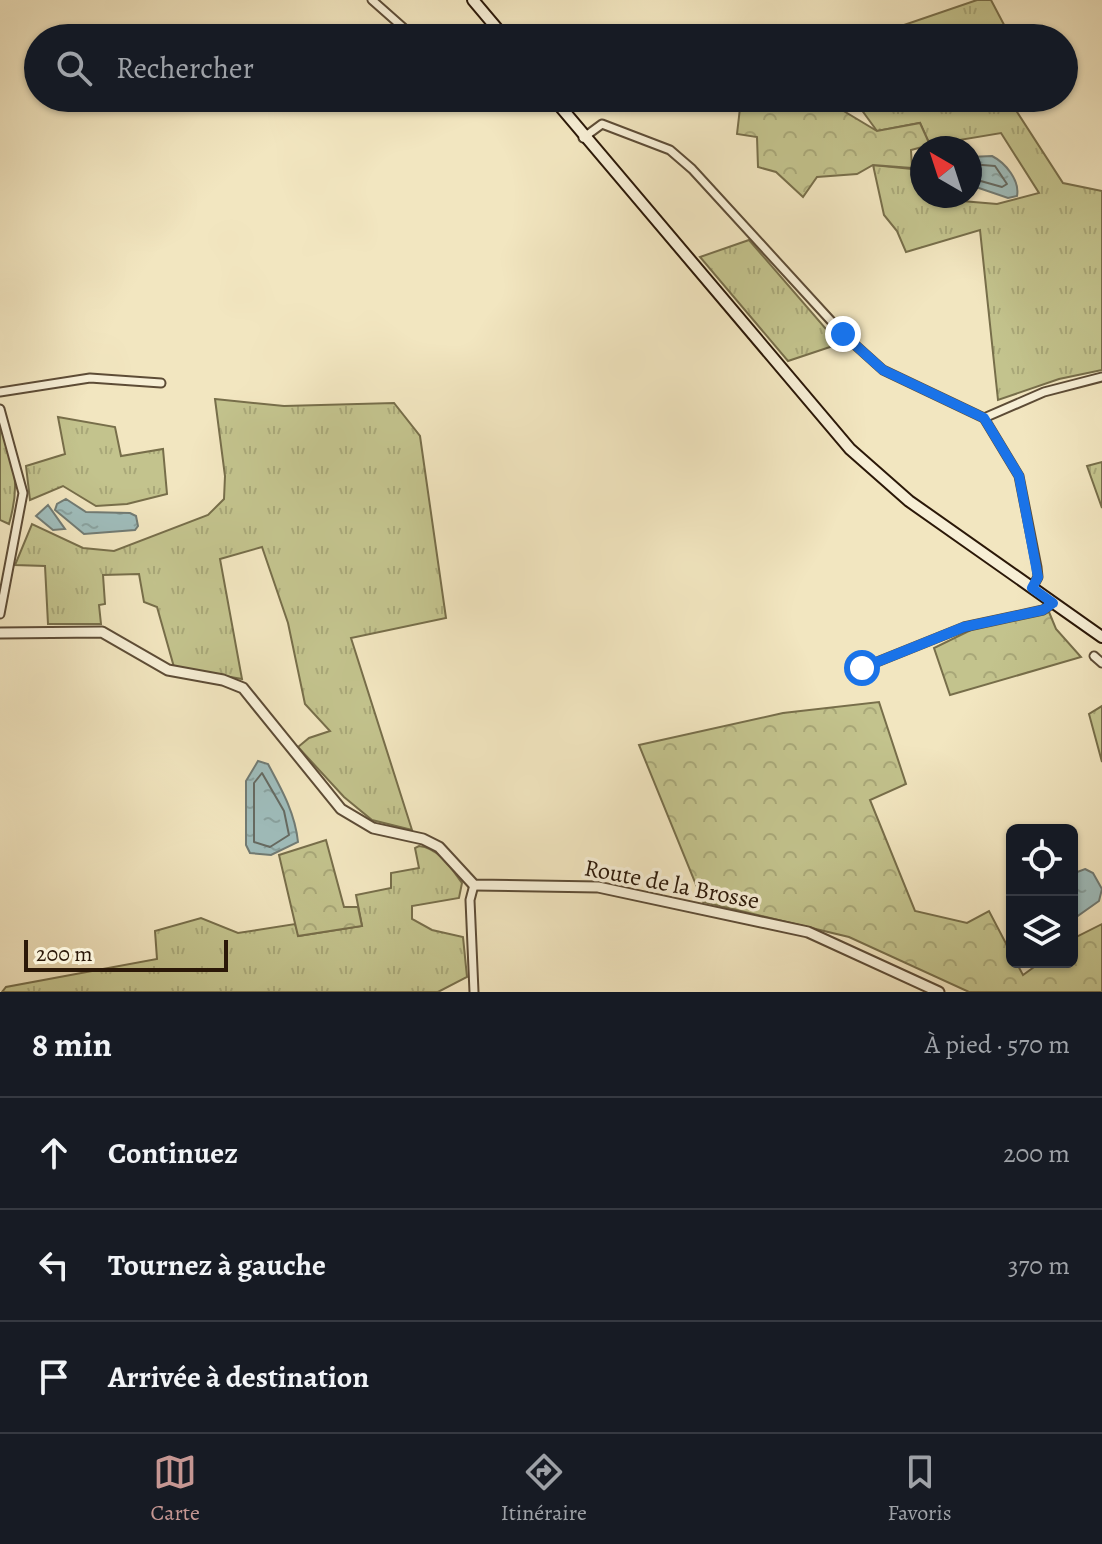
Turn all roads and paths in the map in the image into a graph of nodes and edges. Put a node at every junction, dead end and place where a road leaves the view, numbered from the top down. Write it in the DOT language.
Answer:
graph roads {
  1 [pos="372,0"];
  2 [pos="473,0"];
  3 [pos="399,24"];
  4 [pos="493,24"];
  5 [pos="564,112"];
  6 [pos="583,138"];
  7 [pos="1102,377"];
  8 [pos="161,383"];
  9 [pos="0,392"];
  10 [pos="0,409"];
  11 [pos="984,418"];
  12 [pos="1032,588"];
  13 [pos="1053,603"];
  14 [pos="0,614"];
  15 [pos="0,633"];
  16 [pos="1102,637"];
  17 [pos="1094,656"];
  18 [pos="1102,663"];
  19 [pos="862,668"];
  20 [pos="474,885"];
  21 [pos="474,992"];
  22 [pos="939,992"];
  1 -- 3 [label="street"];
  2 -- 4 [label="main road"];
  5 -- 6 [label="main road"];
  6 -- 11 [label="street"];
  6 -- 12 [label="main road"];
  7 -- 11 [label="street"];
  8 -- 9 [label="street"];
  10 -- 14 [label="street"];
  11 -- 12 [label="street"];
  12 -- 13 [label="main road"];
  13 -- 16 [label="main road"];
  13 -- 19 [label="street"];
  15 -- 20 [label="street"];
  17 -- 18 [label="street"];
  20 -- 21 [label="street"];
  20 -- 22 [label="street, Route de la Brosse"];
}
